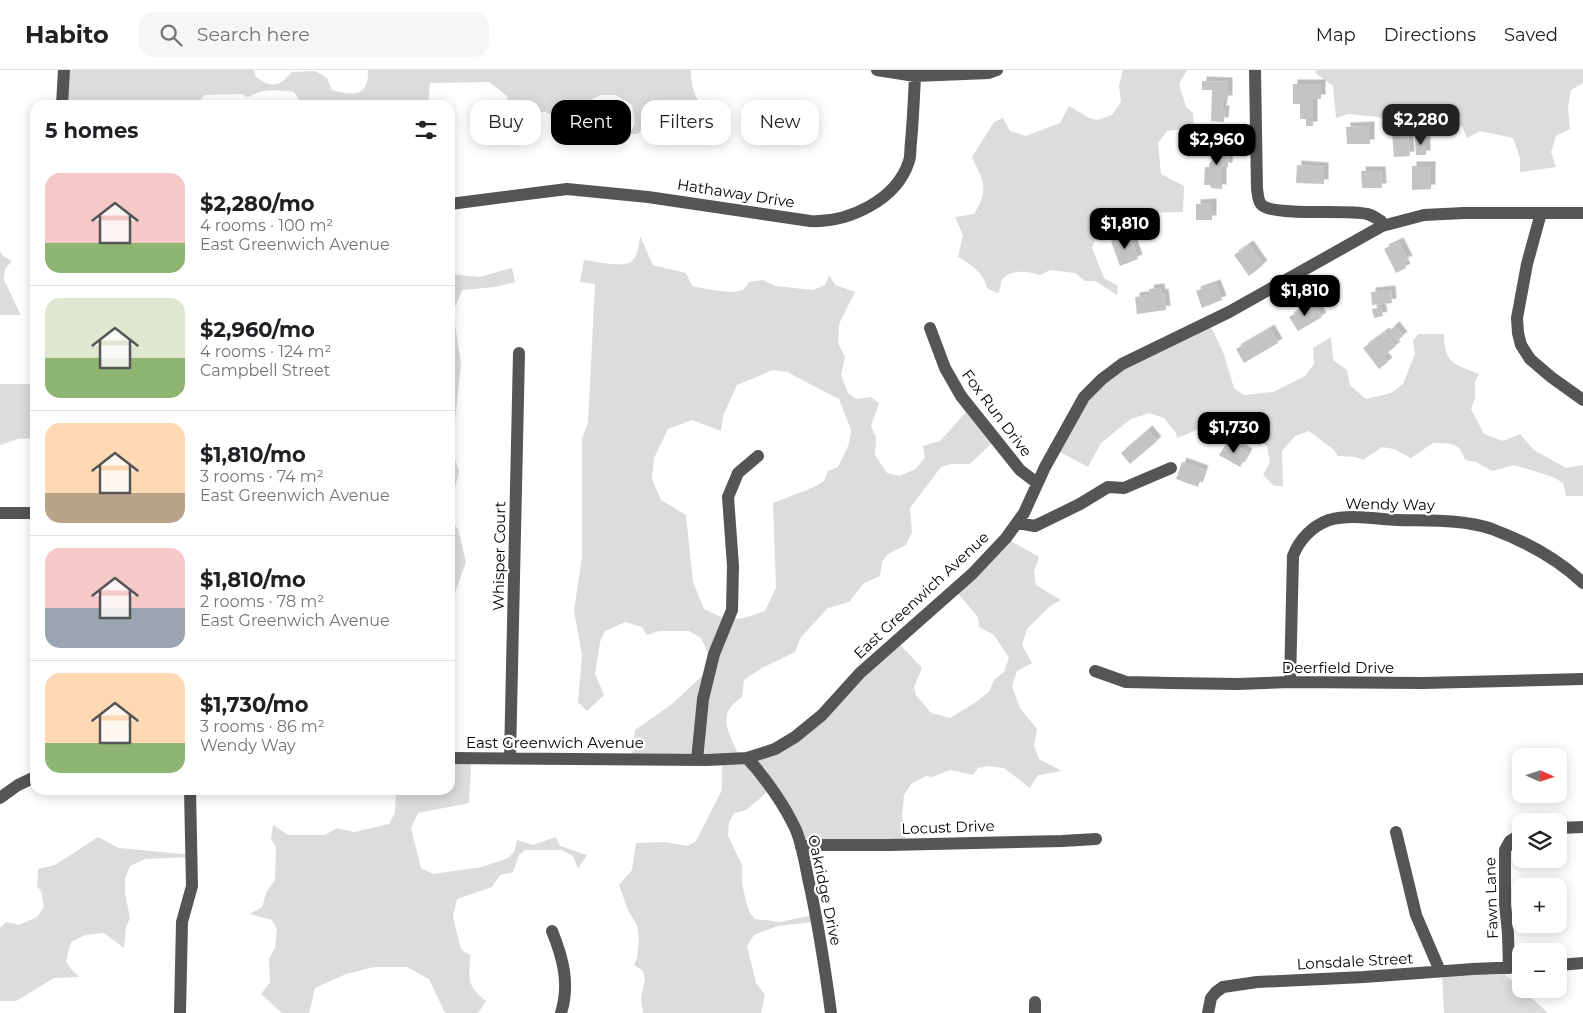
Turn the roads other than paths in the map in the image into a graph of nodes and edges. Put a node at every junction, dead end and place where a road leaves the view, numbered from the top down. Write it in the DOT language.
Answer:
graph roads {
  1 [pos="64,70"];
  2 [pos="877,70"];
  3 [pos="997,70"];
  4 [pos="1255,70"];
  5 [pos="915,76"];
  6 [pos="62,100"];
  7 [pos="455,203"];
  8 [pos="1541,213"];
  9 [pos="1583,213"];
  10 [pos="1382,226"];
  11 [pos="930,328"];
  12 [pos="519,353"];
  13 [pos="1583,400"];
  14 [pos="758,456"];
  15 [pos="1171,468"];
  16 [pos="1037,483"];
  17 [pos="0,513"];
  18 [pos="30,513"];
  19 [pos="1017,523"];
  20 [pos="1583,582"];
  21 [pos="1095,671"];
  22 [pos="1583,680"];
  23 [pos="1290,682"];
  24 [pos="455,758"];
  25 [pos="510,758"];
  26 [pos="747,758"];
  27 [pos="697,760"];
  28 [pos="30,779"];
  29 [pos="190,795"];
  30 [pos="0,798"];
  31 [pos="1583,826"];
  32 [pos="1567,827"];
  33 [pos="1396,832"];
  34 [pos="1096,839"];
  35 [pos="1512,840"];
  36 [pos="801,847"];
  37 [pos="552,931"];
  38 [pos="1512,953"];
  39 [pos="1583,963"];
  40 [pos="1567,964"];
  41 [pos="1512,968"];
  42 [pos="1440,972"];
  43 [pos="180,1013"];
  44 [pos="561,1013"];
  45 [pos="831,1013"];
  46 [pos="1208,1013"];
  1 -- 6 [label="street"];
  2 -- 5 [label="street"];
  3 -- 5 [label="street"];
  4 -- 10 [label="street"];
  5 -- 7 [label="street, Hathaway Drive"];
  8 -- 9 [label="street, East Greenwich Avenue"];
  8 -- 10 [label="street, East Greenwich Avenue"];
  8 -- 13 [label="street"];
  10 -- 16 [label="street, East Greenwich Avenue"];
  11 -- 16 [label="street, Fox Run Drive"];
  12 -- 25 [label="street, Whisper Court"];
  14 -- 27 [label="street"];
  15 -- 19 [label="street"];
  16 -- 19 [label="street, East Greenwich Avenue"];
  17 -- 18 [label="street"];
  19 -- 26 [label="street, East Greenwich Avenue"];
  20 -- 23 [label="street, Wendy Way"];
  21 -- 23 [label="street, Deerfield Drive"];
  22 -- 23 [label="street, Deerfield Drive"];
  24 -- 25 [label="street, East Greenwich Avenue"];
  25 -- 27 [label="street, East Greenwich Avenue"];
  26 -- 27 [label="street, East Greenwich Avenue"];
  26 -- 36 [label="street, Oakridge Drive"];
  28 -- 30 [label="street"];
  29 -- 43 [label="street"];
  31 -- 32 [label="street"];
  33 -- 42 [label="street"];
  34 -- 36 [label="street, Locust Drive"];
  35 -- 38 [label="street, Fawn Lane"];
  36 -- 45 [label="street, Oakridge Drive"];
  37 -- 44 [label="street"];
  39 -- 40 [label="street"];
  41 -- 42 [label="street, Lonsdale Street"];
  42 -- 46 [label="street, Lonsdale Street"];
}
